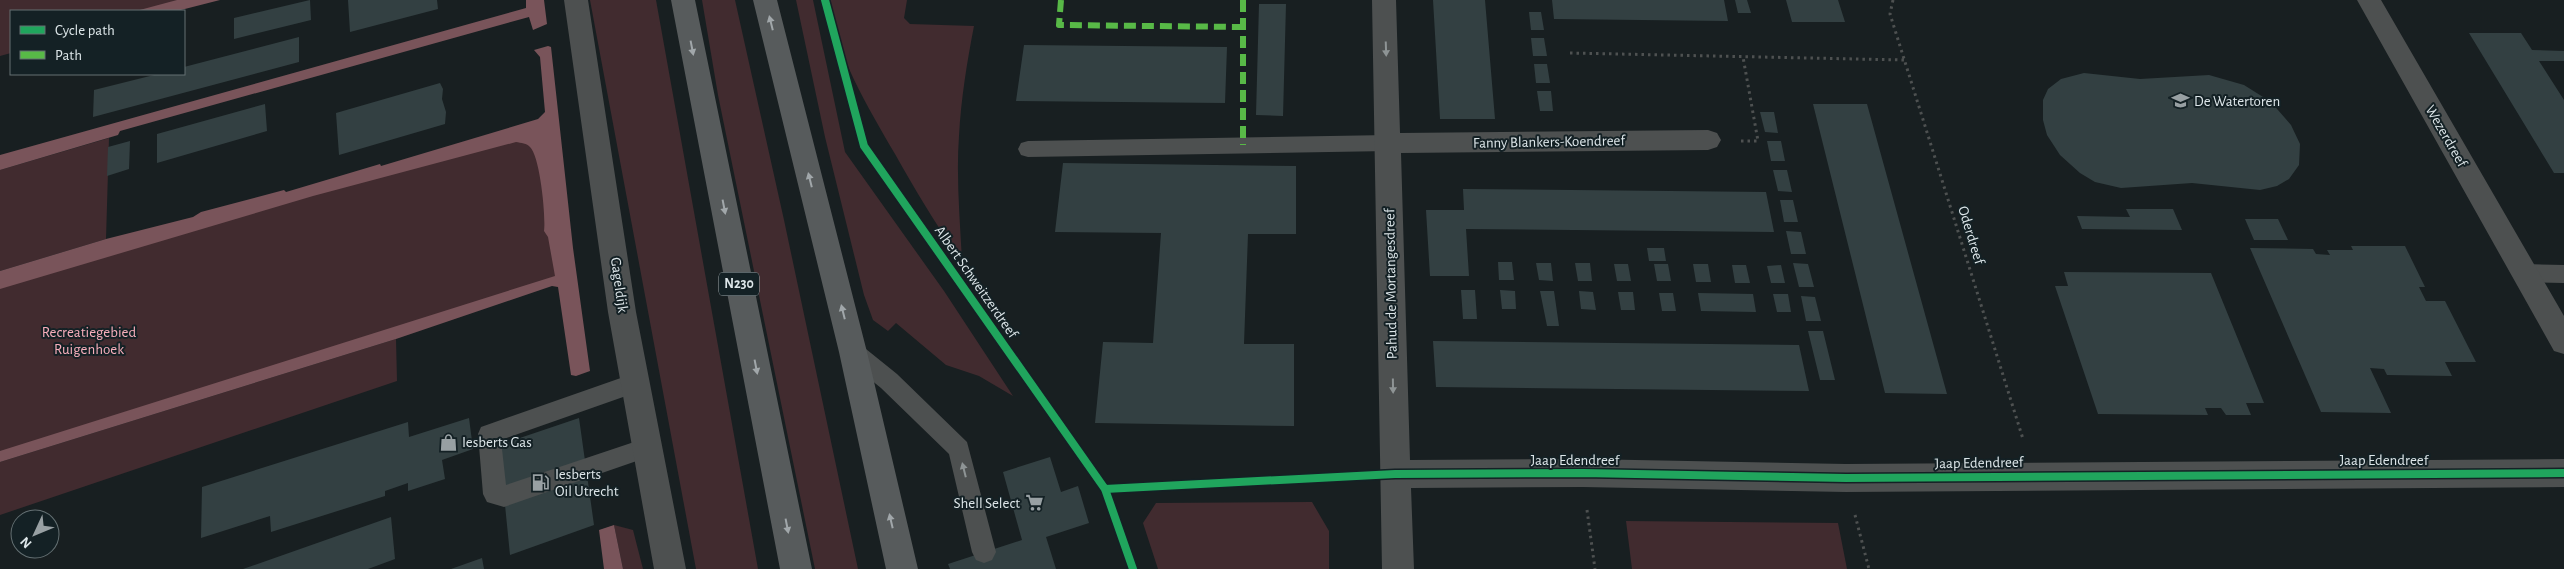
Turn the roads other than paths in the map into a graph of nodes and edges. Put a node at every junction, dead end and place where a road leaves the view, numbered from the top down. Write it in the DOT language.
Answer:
graph roads {
  1 [pos="576,0"];
  2 [pos="683,0"];
  3 [pos="765,0"];
  4 [pos="1384,0"];
  5 [pos="2369,0"];
  6 [pos="1708,140"];
  7 [pos="1389,143"];
  8 [pos="1028,149"];
  9 [pos="2524,273"];
  10 [pos="2564,274"];
  11 [pos="2564,342"];
  12 [pos="853,352"];
  13 [pos="635,383"];
  14 [pos="646,448"];
  15 [pos="2564,473"];
  16 [pos="1395,474"];
  17 [pos="984,552"];
  18 [pos="670,569"];
  19 [pos="796,569"];
  20 [pos="902,569"];
  21 [pos="1398,569"];
  1 -- 13 [label="street, Gageldijk"];
  2 -- 19 [label="highway, N230, one-way"];
  12 -- 3 [label="highway, one-way"];
  4 -- 7 [label="street, Pahud de Mortangesdreef, one-way"];
  5 -- 9 [label="street, Wezerdreef"];
  6 -- 7 [label="street, Fanny Blankers-Koendreef"];
  7 -- 8 [label="lane"];
  7 -- 16 [label="street, Pahud de Mortangesdreef, one-way"];
  9 -- 10 [label="lane"];
  9 -- 11 [label="street, Wezerdreef"];
  17 -- 12 [label="lane, one-way"];
  20 -- 12 [label="highway, one-way"];
  13 -- 14 [label="street, Gageldijk"];
  13 -- 14 [label="lane"];
  14 -- 18 [label="street, Gageldijk"];
  15 -- 16 [label="street, Jaap Edendreef"];
  16 -- 21 [label="street, Pahud de Mortangesdreef"];
}
